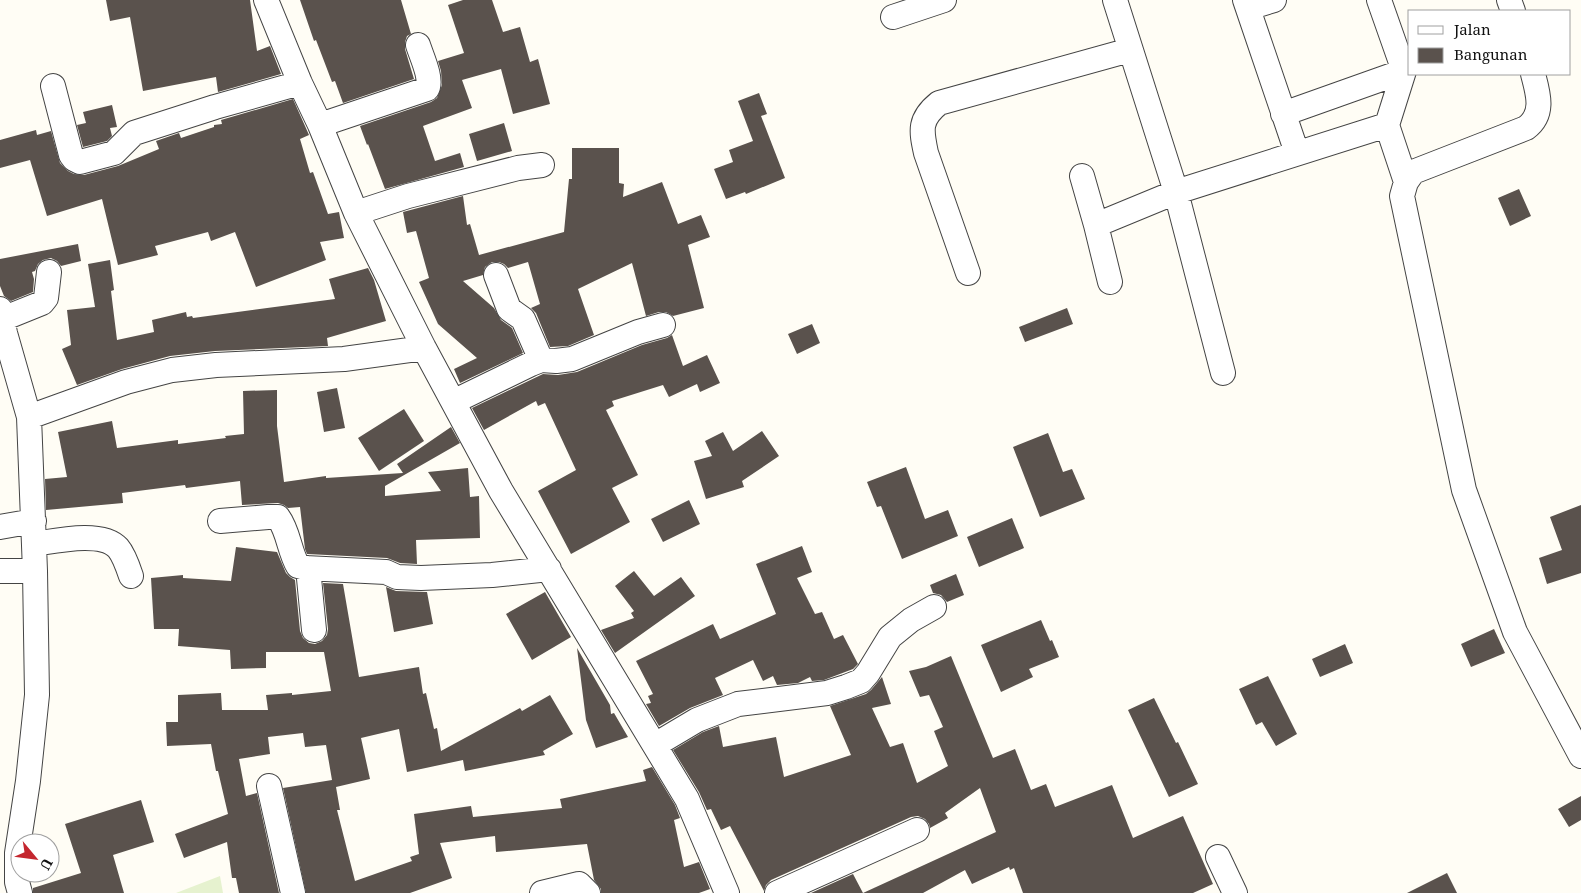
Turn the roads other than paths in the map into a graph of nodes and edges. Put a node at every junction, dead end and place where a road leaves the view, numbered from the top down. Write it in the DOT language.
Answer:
graph roads {
  1 [pos="266,0"];
  2 [pos="944,0"];
  3 [pos="1115,0"];
  4 [pos="1274,0"];
  5 [pos="1379,0"];
  6 [pos="1247,4"];
  7 [pos="893,17"];
  8 [pos="418,45"];
  9 [pos="1130,50"];
  10 [pos="1404,71"];
  11 [pos="1533,75"];
  12 [pos="300,83"];
  13 [pos="54,86"];
  14 [pos="1283,114"];
  15 [pos="320,125"];
  16 [pos="1387,125"];
  17 [pos="1297,153"];
  18 [pos="542,165"];
  19 [pos="1082,176"];
  20 [pos="1406,182"];
  21 [pos="1176,192"];
  22 [pos="356,213"];
  23 [pos="1096,225"];
  24 [pos="49,272"];
  25 [pos="968,273"];
  26 [pos="496,275"];
  27 [pos="1110,282"];
  28 [pos="1,316"];
  29 [pos="663,325"];
  30 [pos="424,348"];
  31 [pos="541,360"];
  32 [pos="1223,373"];
  33 [pos="453,402"];
  34 [pos="29,417"];
  35 [pos="220,521"];
  36 [pos="0,527"];
  37 [pos="34,532"];
  38 [pos="308,568"];
  39 [pos="548,569"];
  40 [pos="0,571"];
  41 [pos="35,571"];
  42 [pos="131,576"];
  43 [pos="934,606"];
  44 [pos="314,630"];
  45 [pos="655,745"];
  46 [pos="1581,756"];
  47 [pos="269,786"];
  48 [pos="917,830"];
  49 [pos="1218,857"];
  50 [pos="20,893"];
  51 [pos="293,893"];
  52 [pos="542,893"];
  53 [pos="588,893"];
  54 [pos="727,893"];
  55 [pos="777,893"];
  56 [pos="1235,893"];
  1 -- 12 [label="street"];
  2 -- 7 [label="street"];
  3 -- 9 [label="street"];
  4 -- 6 [label="street"];
  5 -- 10 [label="street"];
  6 -- 14 [label="street"];
  8 -- 15 [label="street"];
  9 -- 21 [label="street"];
  9 -- 25 [label="street"];
  10 -- 14 [label="street"];
  10 -- 16 [label="street"];
  11 -- 20 [label="street"];
  12 -- 13 [label="street"];
  12 -- 15 [label="street"];
  14 -- 17 [label="street"];
  15 -- 22 [label="street"];
  16 -- 17 [label="street"];
  16 -- 20 [label="street"];
  17 -- 21 [label="street"];
  18 -- 22 [label="street"];
  19 -- 23 [label="street"];
  20 -- 46 [label="street"];
  21 -- 23 [label="street"];
  21 -- 32 [label="street"];
  22 -- 30 [label="street"];
  23 -- 27 [label="street"];
  24 -- 28 [label="street"];
  26 -- 31 [label="street"];
  28 -- 34 [label="street"];
  29 -- 31 [label="street"];
  30 -- 33 [label="street"];
  30 -- 34 [label="street"];
  31 -- 33 [label="street"];
  33 -- 39 [label="street"];
  34 -- 37 [label="street"];
  35 -- 38 [label="street"];
  36 -- 37 [label="street"];
  37 -- 41 [label="street"];
  37 -- 42 [label="street"];
  38 -- 39 [label="street"];
  38 -- 44 [label="street"];
  39 -- 45 [label="street"];
  40 -- 41 [label="street"];
  41 -- 50 [label="street"];
  43 -- 45 [label="street"];
  45 -- 54 [label="street"];
  47 -- 51 [label="street"];
  48 -- 55 [label="street"];
  49 -- 56 [label="street"];
  52 -- 53 [label="street"];
}
